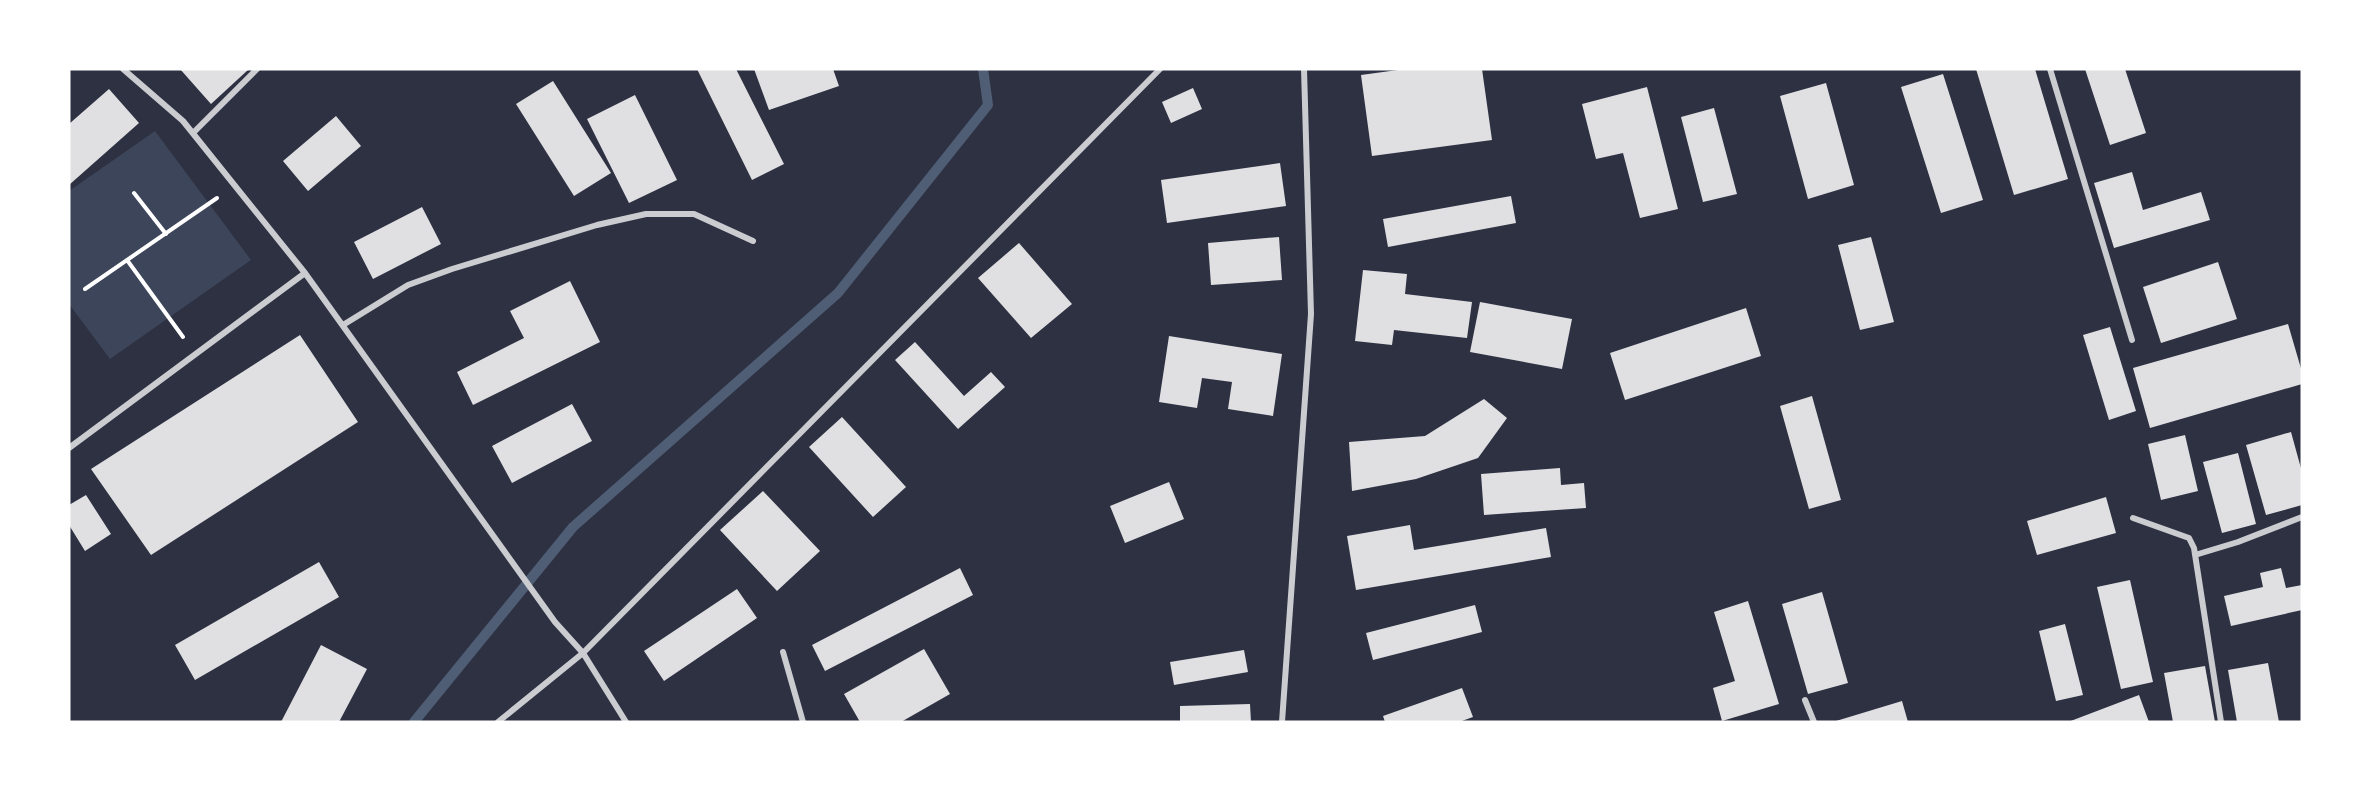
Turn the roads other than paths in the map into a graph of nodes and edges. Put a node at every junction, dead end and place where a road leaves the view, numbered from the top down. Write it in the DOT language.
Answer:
graph roads {
  1 [pos="123,69"];
  2 [pos="257,69"];
  3 [pos="1160,69"];
  4 [pos="1304,69"];
  5 [pos="2050,69"];
  6 [pos="193,133"];
  7 [pos="753,241"];
  8 [pos="305,273"];
  9 [pos="343,325"];
  10 [pos="2132,340"];
  11 [pos="69,448"];
  12 [pos="2302,517"];
  13 [pos="2133,518"];
  14 [pos="2195,555"];
  15 [pos="783,652"];
  16 [pos="583,653"];
  17 [pos="1805,700"];
  18 [pos="498,722"];
  19 [pos="626,722"];
  20 [pos="804,722"];
  21 [pos="1282,722"];
  22 [pos="1814,722"];
  23 [pos="2220,722"];
  1 -- 6 [label="street"];
  2 -- 6 [label="street"];
  3 -- 16 [label="street"];
  4 -- 21 [label="street"];
  5 -- 10 [label="street"];
  6 -- 8 [label="street"];
  7 -- 9 [label="street"];
  8 -- 9 [label="street"];
  8 -- 11 [label="street"];
  9 -- 16 [label="street"];
  12 -- 14 [label="street"];
  13 -- 14 [label="street"];
  14 -- 23 [label="street"];
  15 -- 20 [label="street"];
  16 -- 18 [label="street"];
  16 -- 19 [label="street"];
  17 -- 22 [label="street"];
}
